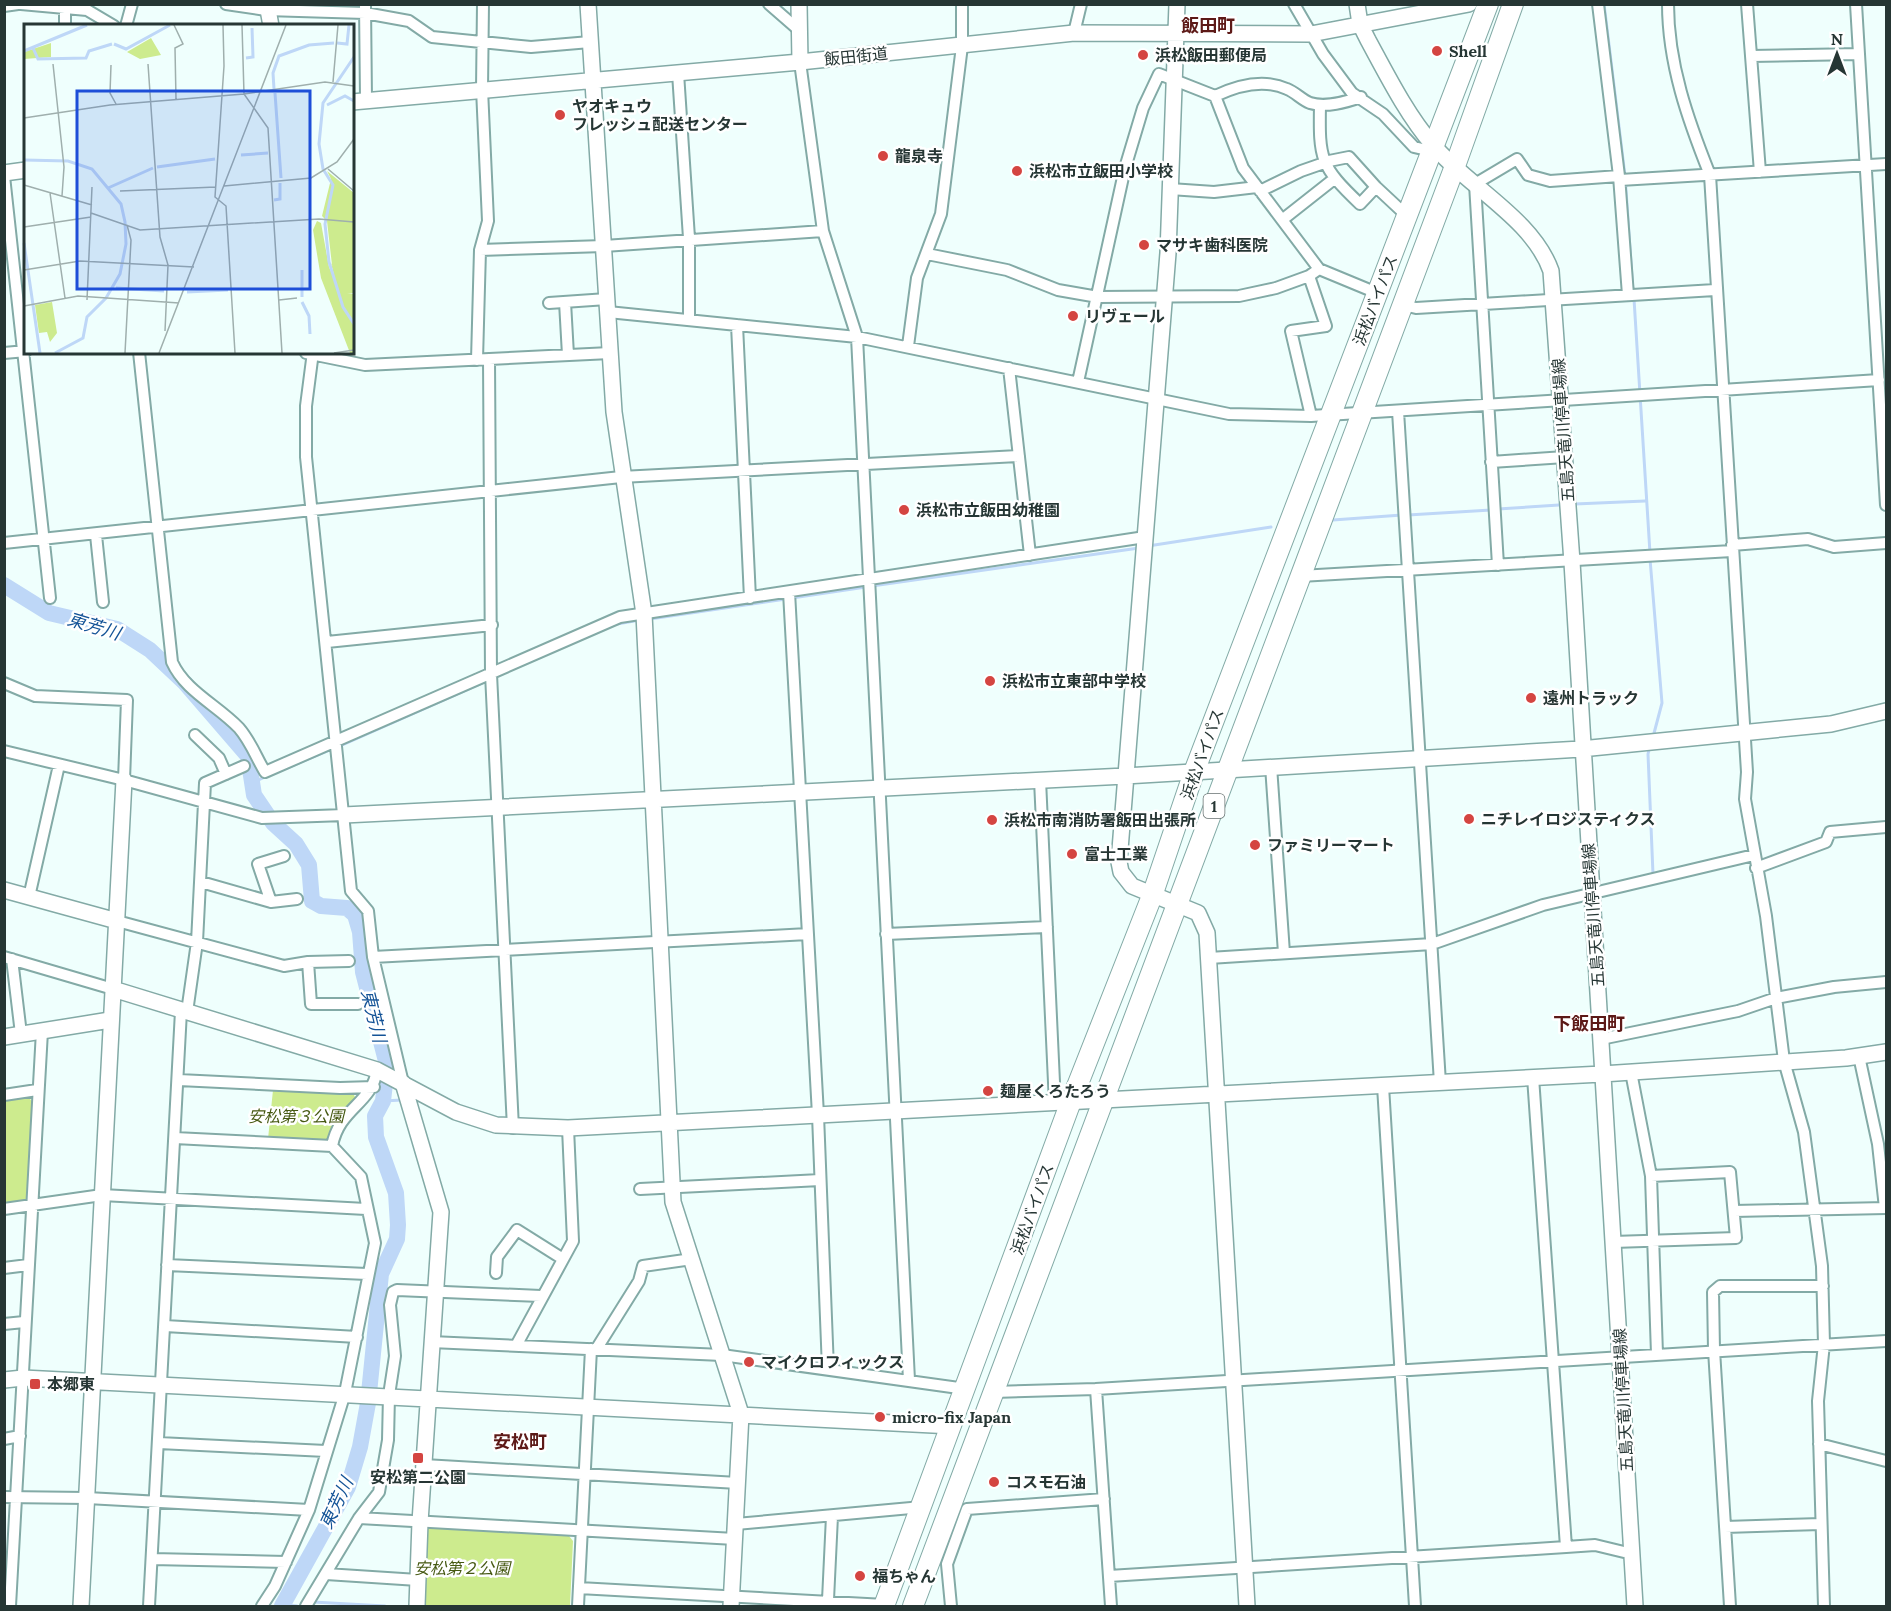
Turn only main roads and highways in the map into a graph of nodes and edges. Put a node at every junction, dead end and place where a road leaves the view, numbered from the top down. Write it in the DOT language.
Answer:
graph roads {
  1 [pos="1488,4"];
  2 [pos="1513,4"];
  3 [pos="884,1606"];
  4 [pos="913,1606"];
  1 -- 3 [label="highway, 浜松バイパス / 1"];
  2 -- 4 [label="highway, 浜松バイパス / 1"];
}
